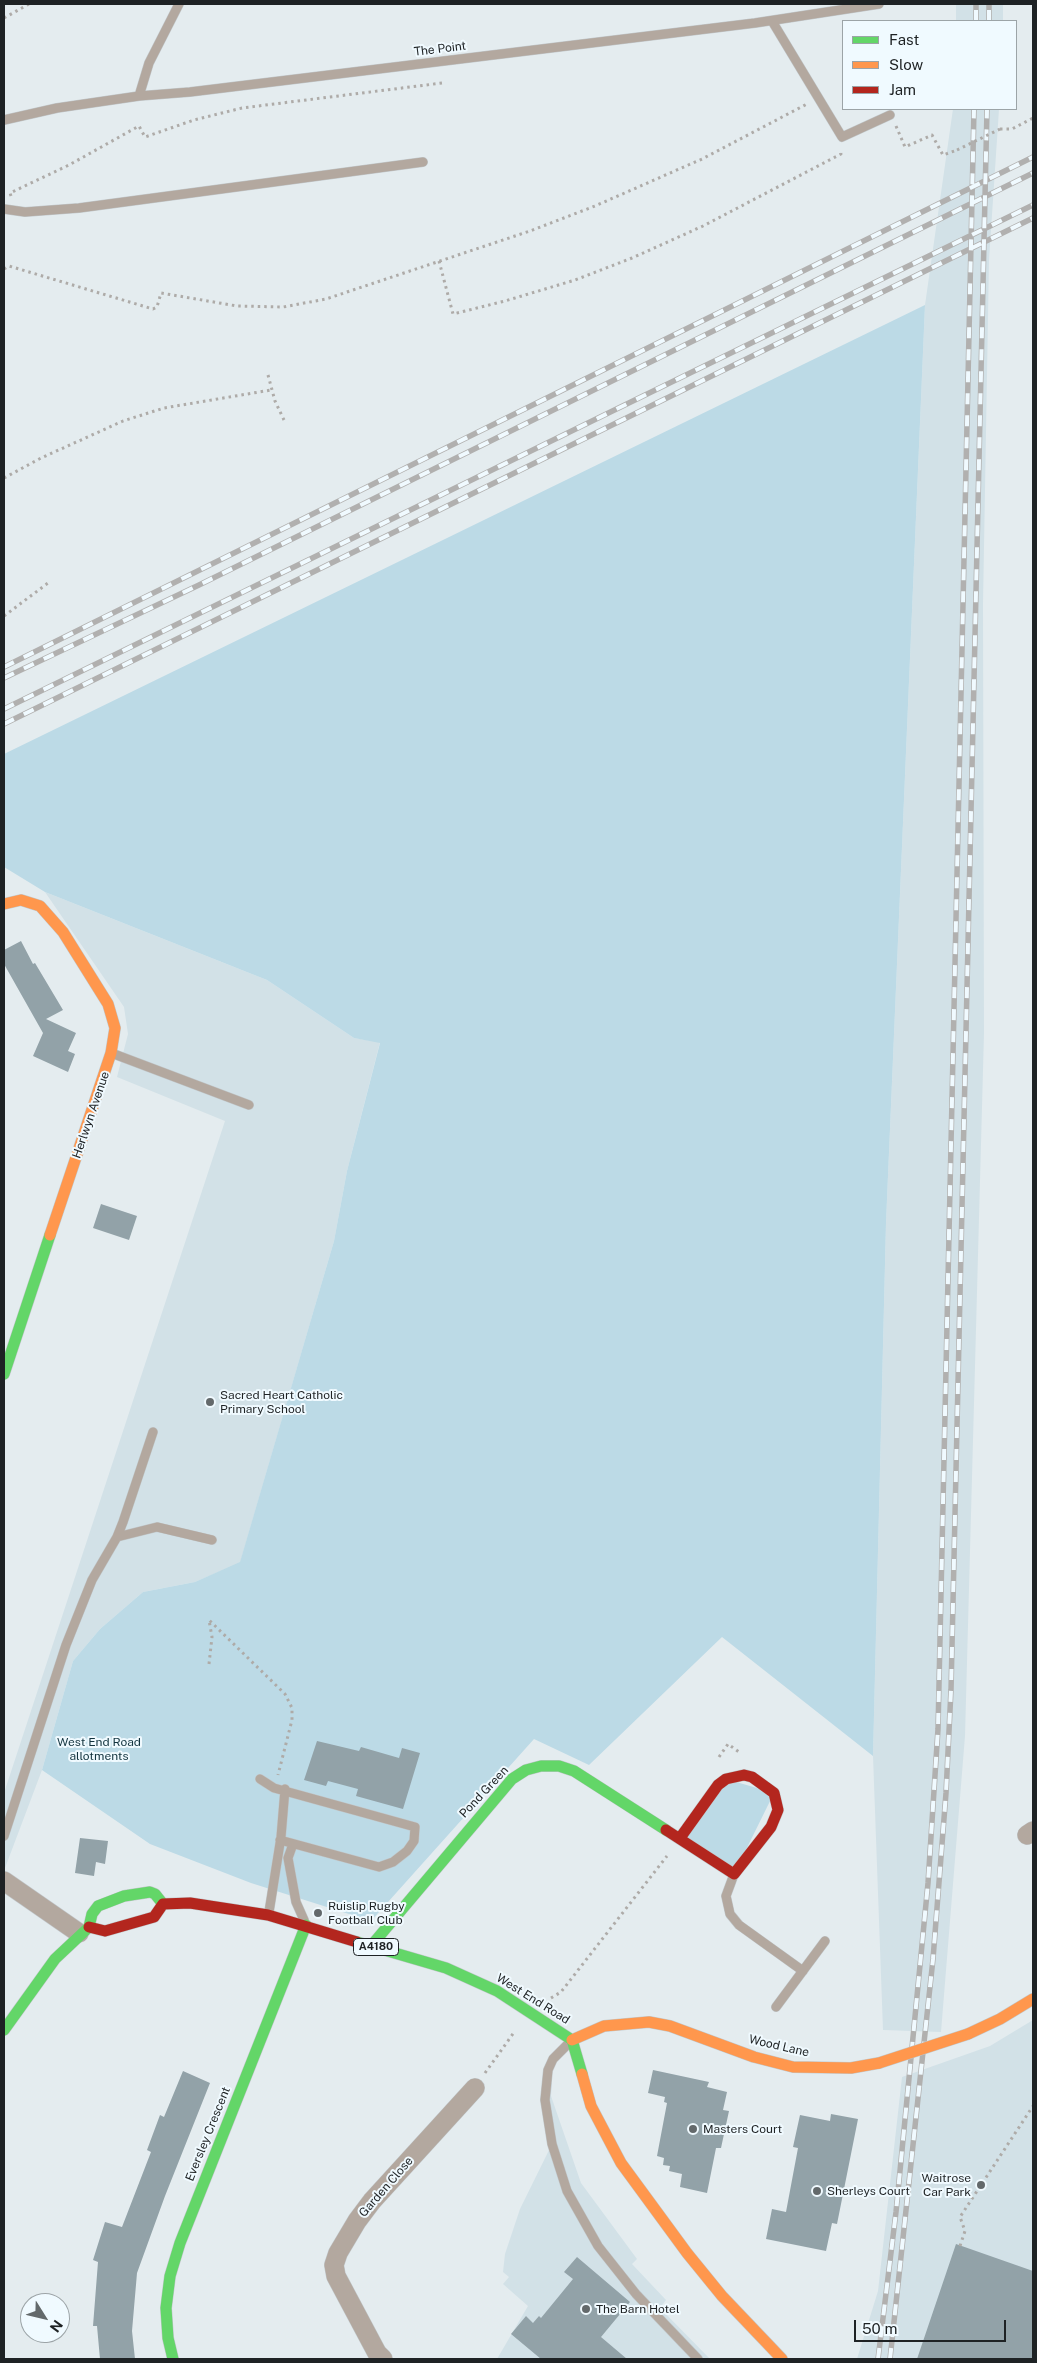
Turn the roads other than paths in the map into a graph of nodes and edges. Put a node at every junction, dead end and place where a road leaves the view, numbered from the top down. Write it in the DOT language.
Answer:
graph roads {
  1 [pos="180,4"];
  2 [pos="878,4"];
  3 [pos="772,21"];
  4 [pos="139,96"];
  5 [pos="890,115"];
  6 [pos="4,120"];
  7 [pos="423,162"];
  8 [pos="8,210"];
  9 [pos="4,904"];
  10 [pos="111,1053"];
  11 [pos="249,1105"];
  12 [pos="4,1374"];
  13 [pos="153,1432"];
  14 [pos="117,1537"];
  15 [pos="212,1540"];
  16 [pos="260,1780"];
  17 [pos="286,1789"];
  18 [pos="4,1836"];
  19 [pos="680,1838"];
  20 [pos="280,1840"];
  21 [pos="293,1844"];
  22 [pos="734,1874"];
  23 [pos="4,1880"];
  24 [pos="163,1904"];
  25 [pos="268,1915"];
  26 [pos="306,1925"];
  27 [pos="84,1930"];
  28 [pos="825,1941"];
  29 [pos="371,1946"];
  30 [pos="803,1971"];
  31 [pos="1033,1999"];
  32 [pos="776,2007"];
  33 [pos="4,2030"];
  34 [pos="572,2040"];
  35 [pos="475,2088"];
  36 [pos="173,2359"];
  37 [pos="383,2359"];
  38 [pos="698,2359"];
  39 [pos="782,2359"];
  1 -- 4 [label="lane"];
  2 -- 3 [label="lane, The Point"];
  3 -- 4 [label="lane, The Point"];
  3 -- 5 [label="lane"];
  4 -- 6 [label="lane, The Point"];
  7 -- 8 [label="lane"];
  9 -- 10 [label="street, Herlwyn Avenue"];
  10 -- 11 [label="lane"];
  10 -- 12 [label="street, Herlwyn Avenue"];
  13 -- 14 [label="lane"];
  14 -- 15 [label="lane"];
  14 -- 18 [label="lane"];
  16 -- 17 [label="lane"];
  17 -- 20 [label="lane"];
  17 -- 21 [label="lane"];
  19 -- 22 [label="street, Pond Green"];
  19 -- 22 [label="street"];
  19 -- 29 [label="street, Pond Green"];
  20 -- 21 [label="lane"];
  20 -- 25 [label="lane"];
  21 -- 26 [label="lane"];
  22 -- 30 [label="lane"];
  23 -- 27 [label="street"];
  24 -- 25 [label="street, West End Road / A4180"];
  24 -- 27 [label="street"];
  24 -- 27 [label="street, West End Road / A4180"];
  25 -- 26 [label="street, West End Road / A4180"];
  26 -- 29 [label="street, West End Road / A4180"];
  26 -- 36 [label="street, Eversley Crescent"];
  27 -- 33 [label="street, West End Road / A4180"];
  28 -- 30 [label="lane"];
  29 -- 34 [label="street, West End Road / A4180"];
  30 -- 32 [label="lane"];
  31 -- 34 [label="street, Wood Lane, bridge"];
  34 -- 38 [label="lane"];
  34 -- 39 [label="street, West End Road"];
  35 -- 37 [label="street, Garden Close"];
}
